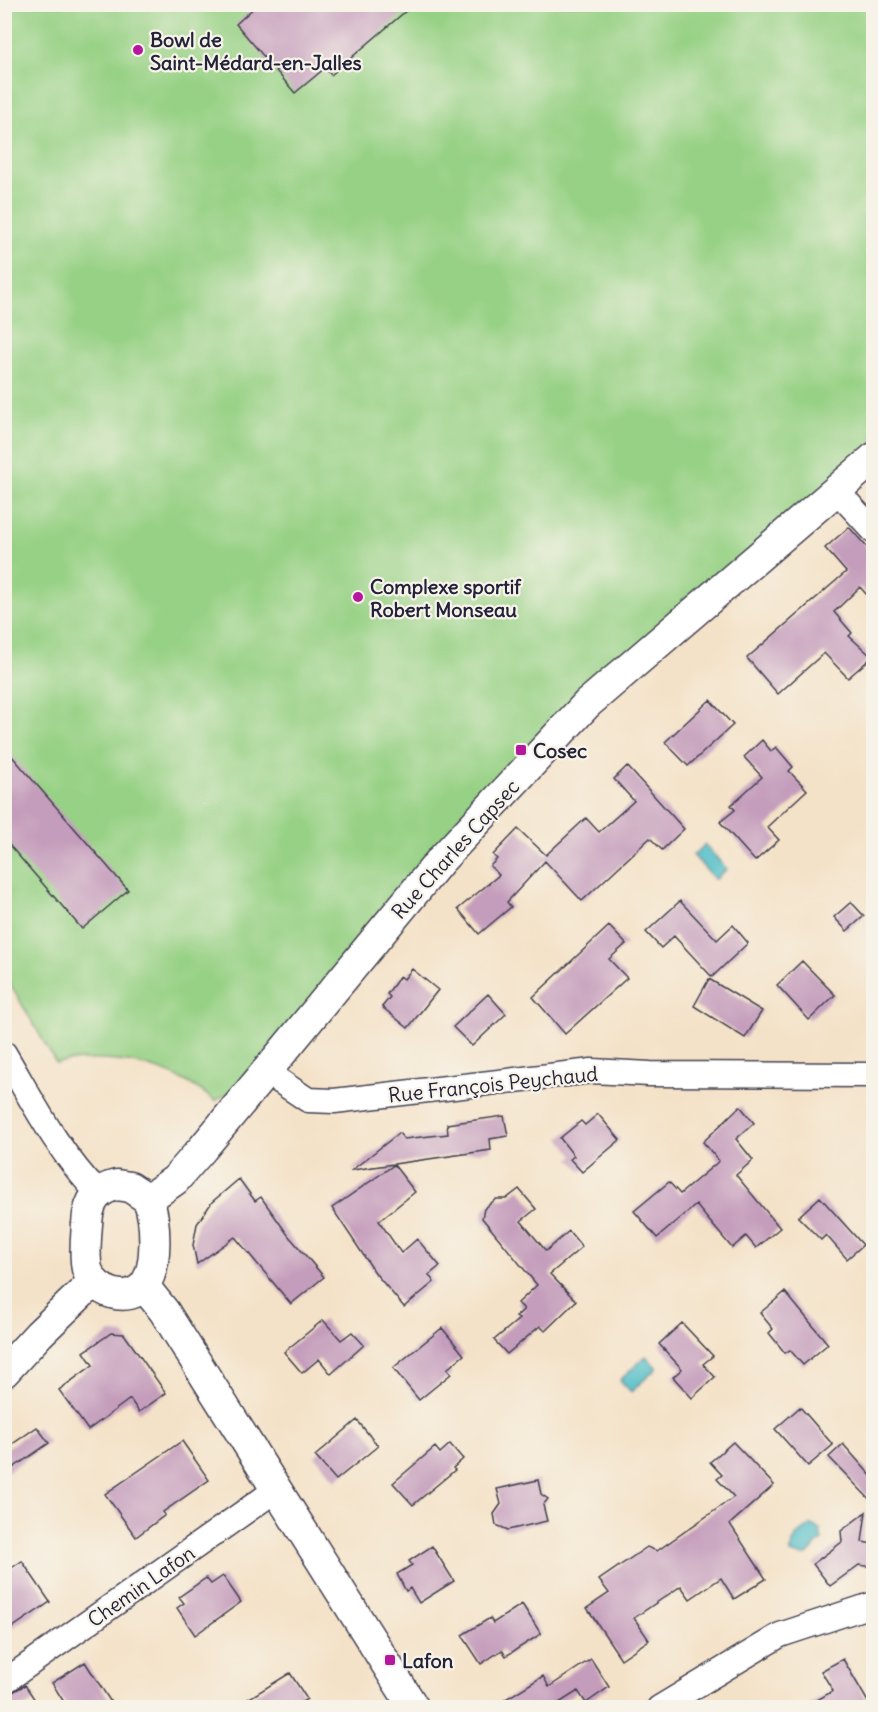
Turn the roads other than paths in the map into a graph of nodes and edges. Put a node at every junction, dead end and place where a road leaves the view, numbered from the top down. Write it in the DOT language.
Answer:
graph roads {
  1 [pos="873,458"];
  2 [pos="836,490"];
  3 [pos="873,531"];
  4 [pos="4,1053"];
  5 [pos="266,1072"];
  6 [pos="873,1075"];
  7 [pos="98,1193"];
  8 [pos="148,1199"];
  9 [pos="93,1282"];
  10 [pos="144,1286"];
  11 [pos="4,1372"];
  12 [pos="277,1490"];
  13 [pos="873,1604"];
  14 [pos="4,1682"];
  15 [pos="414,1707"];
  16 [pos="659,1707"];
  1 -- 2 [label="street, Rue Charles Capsec"];
  2 -- 3 [label="street"];
  2 -- 5 [label="street, Rue Charles Capsec"];
  4 -- 7 [label="street"];
  5 -- 6 [label="street, Rue François Peychaud"];
  5 -- 8 [label="street, Rue Charles Capsec"];
  7 -- 8 [label="street"];
  7 -- 9 [label="street"];
  8 -- 10 [label="street"];
  9 -- 10 [label="street"];
  9 -- 11 [label="street"];
  10 -- 12 [label="street"];
  12 -- 14 [label="street, Chemin Lafon"];
  12 -- 15 [label="street"];
  13 -- 16 [label="street"];
}
